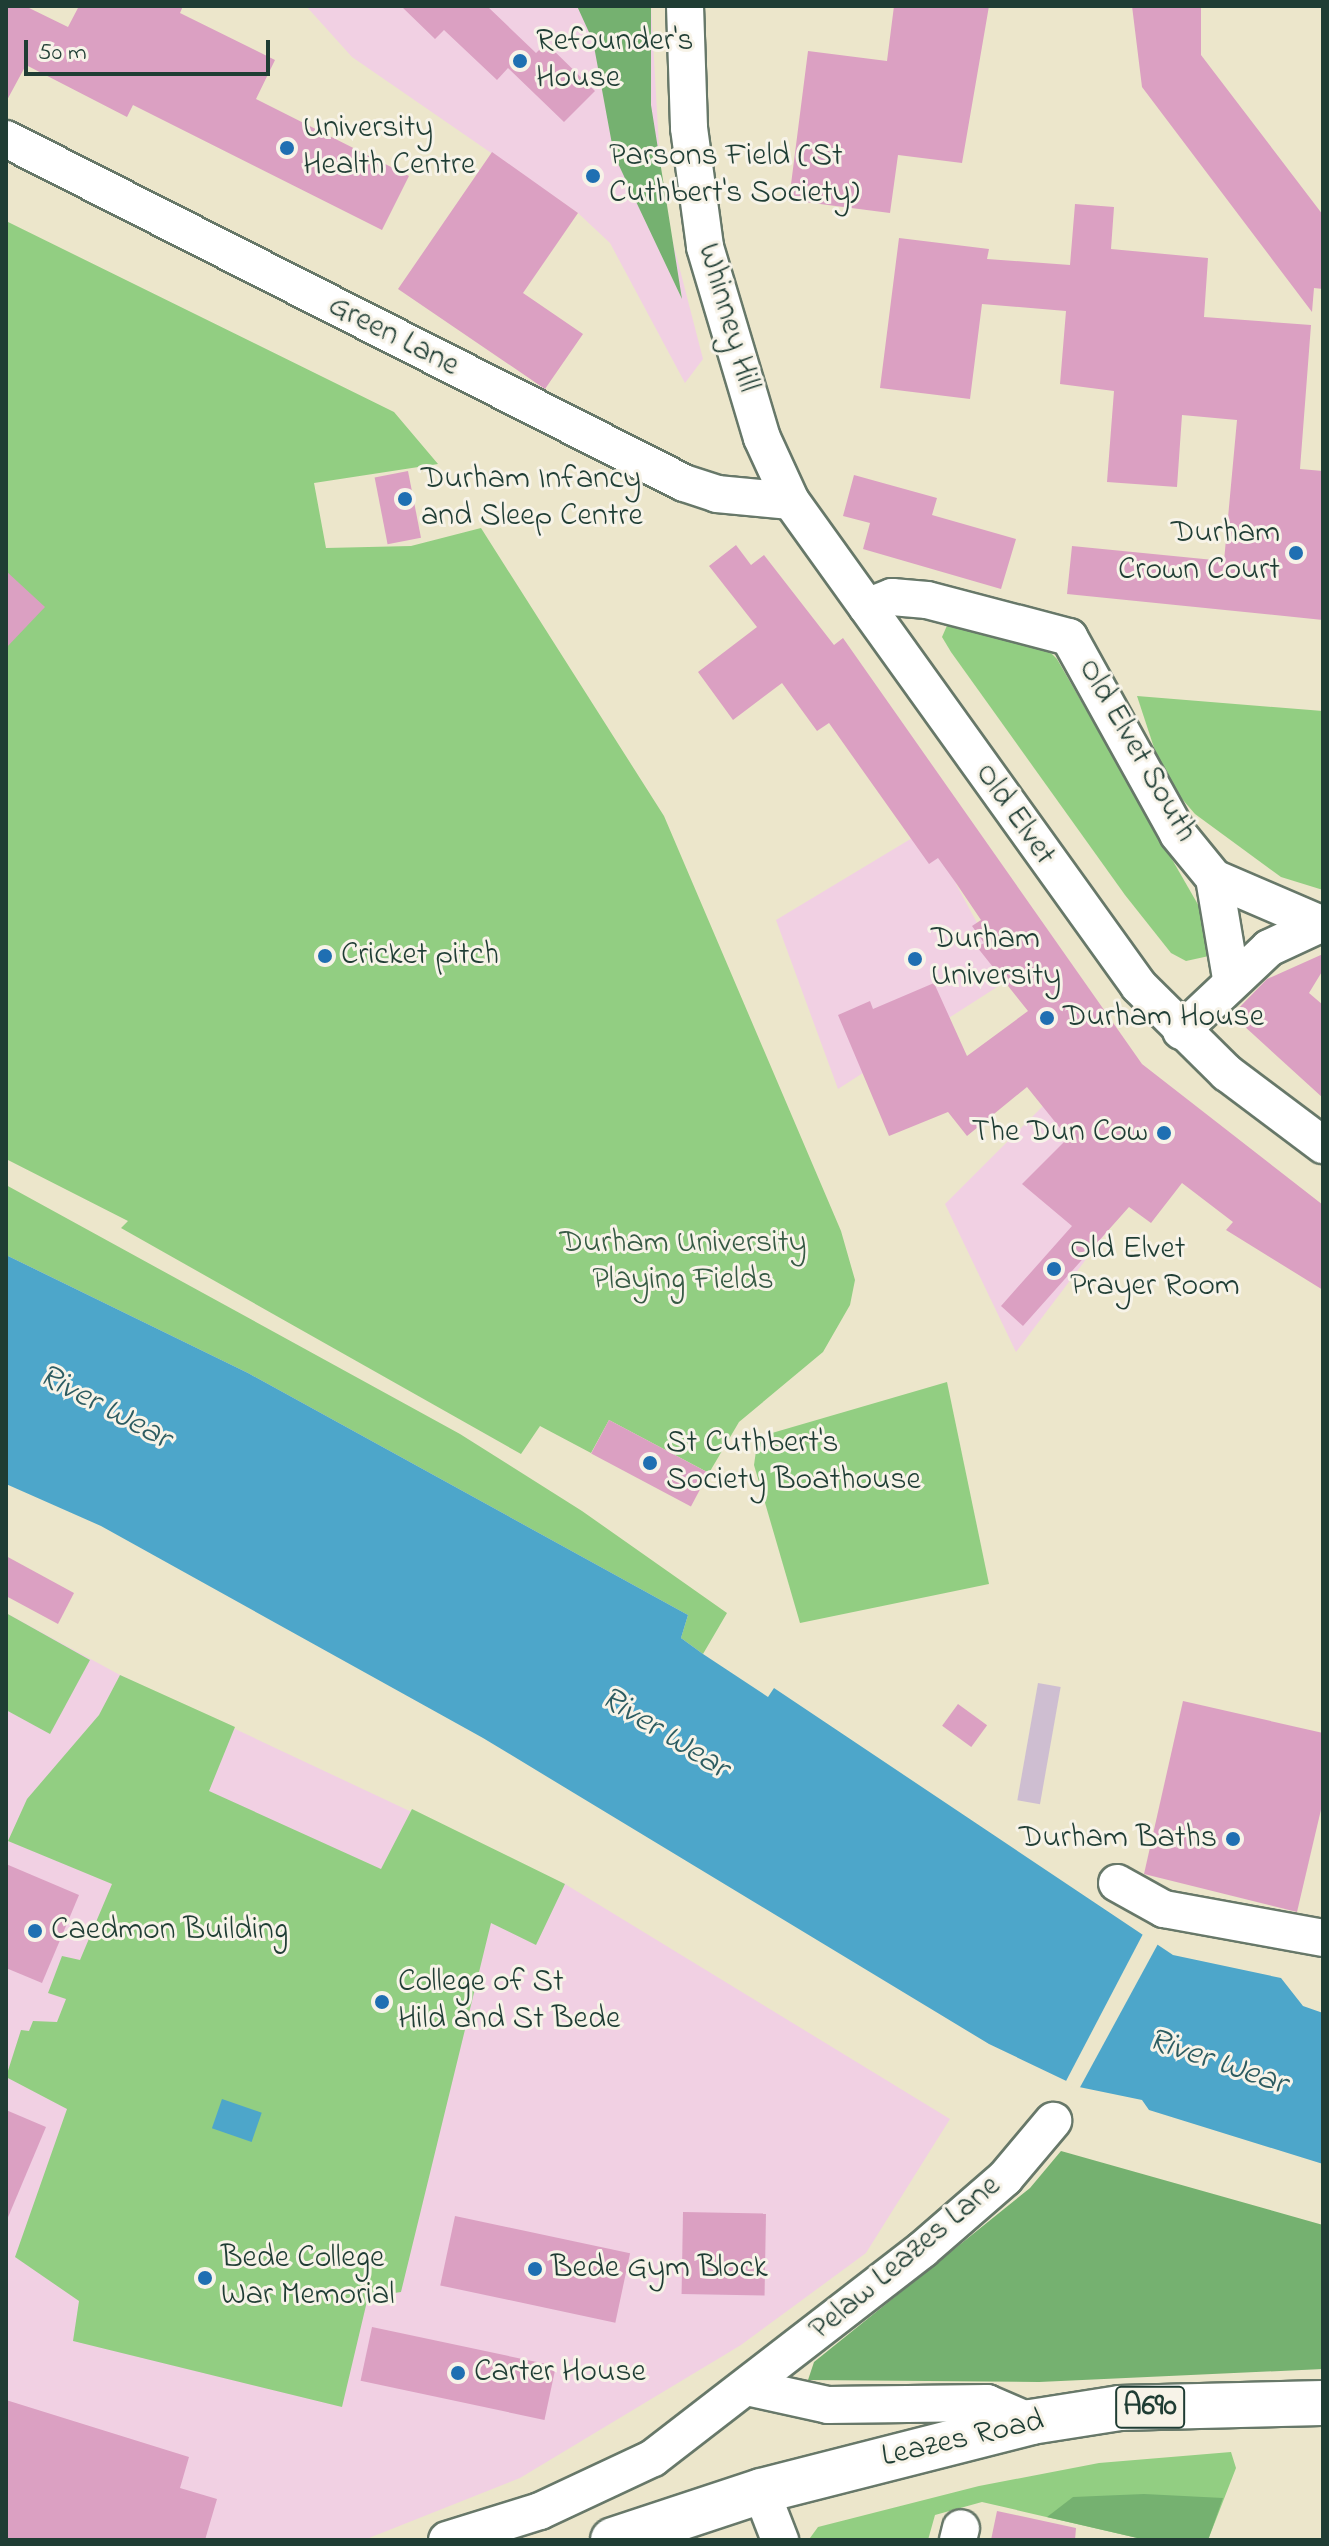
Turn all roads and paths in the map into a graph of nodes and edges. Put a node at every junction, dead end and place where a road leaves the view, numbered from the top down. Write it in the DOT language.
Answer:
graph roads {
  1 [pos="685,6"];
  2 [pos="6,139"];
  3 [pos="762,438"];
  4 [pos="791,501"];
  5 [pos="867,607"];
  6 [pos="1214,878"];
  7 [pos="1320,925"];
  8 [pos="1231,978"];
  9 [pos="1181,1031"];
  10 [pos="1323,1145"];
  11 [pos="1117,1883"];
  12 [pos="1323,1938"];
  13 [pos="1053,2121"];
  14 [pos="751,2388"];
  15 [pos="1323,2403"];
  16 [pos="1031,2422"];
  17 [pos="761,2491"];
  18 [pos="447,2540"];
  19 [pos="613,2540"];
  20 [pos="780,2540"];
  1 -- 3 [label="street, Whinney Hill"];
  2 -- 4 [label="street, Green Lane"];
  3 -- 4 [label="street, Old Elvet"];
  4 -- 5 [label="street, Old Elvet"];
  5 -- 6 [label="street, Old Elvet South"];
  5 -- 9 [label="street, Old Elvet"];
  6 -- 7 [label="street, Old Elvet South"];
  6 -- 8 [label="street, Old Elvet South"];
  7 -- 8 [label="street, Old Elvet South"];
  8 -- 9 [label="street, Old Elvet South"];
  9 -- 10 [label="street, Old Elvet"];
  11 -- 12 [label="street"];
  13 -- 14 [label="street, Pelaw Leazes Lane"];
  14 -- 16 [label="street"];
  14 -- 18 [label="street, Pelaw Leazes Lane"];
  15 -- 16 [label="highway, Leazes Road / A690"];
  16 -- 17 [label="highway, Leazes Road / A690"];
  17 -- 19 [label="highway, Leazes Road / A690"];
  17 -- 20 [label="street"];
}
